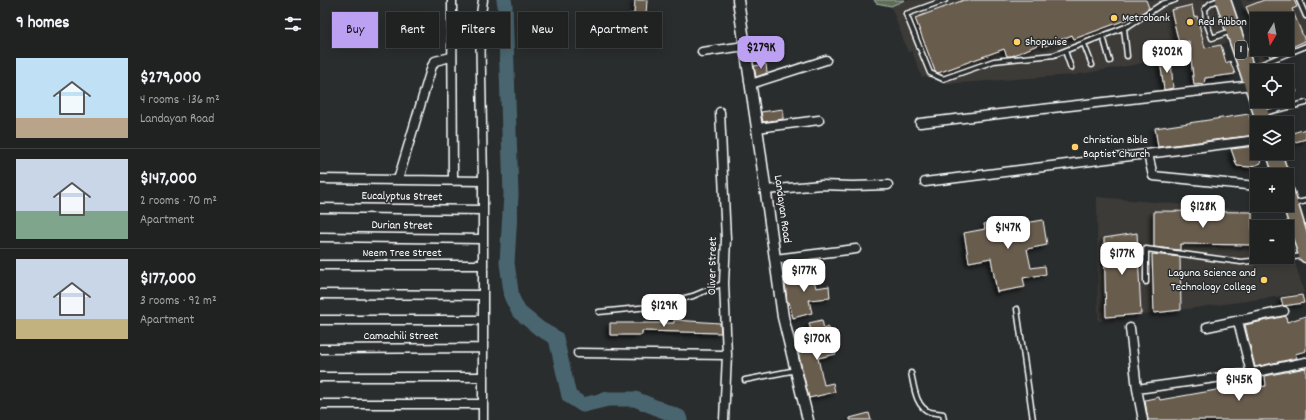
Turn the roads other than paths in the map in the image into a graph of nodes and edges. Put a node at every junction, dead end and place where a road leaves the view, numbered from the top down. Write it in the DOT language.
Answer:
graph roads {
  1 [pos="452,0"];
  2 [pos="483,0"];
  3 [pos="738,0"];
  4 [pos="945,0"];
  5 [pos="1175,0"];
  6 [pos="1219,0"];
  7 [pos="1223,0"];
  8 [pos="1299,0"];
  9 [pos="1306,16"];
  10 [pos="1124,28"];
  11 [pos="1234,30"];
  12 [pos="1103,36"];
  13 [pos="1084,44"];
  14 [pos="745,46"];
  15 [pos="1306,46"];
  16 [pos="1065,51"];
  17 [pos="702,52"];
  18 [pos="1127,56"];
  19 [pos="452,57"];
  20 [pos="826,60"];
  21 [pos="1110,61"];
  22 [pos="1092,65"];
  23 [pos="1071,68"];
  24 [pos="1248,70"];
  25 [pos="1250,76"];
  26 [pos="751,84"];
  27 [pos="1250,85"];
  28 [pos="1306,104"];
  29 [pos="1260,109"];
  30 [pos="720,112"];
  31 [pos="819,120"];
  32 [pos="920,122"];
  33 [pos="758,128"];
  34 [pos="1250,141"];
  35 [pos="1148,154"];
  36 [pos="320,179"];
  37 [pos="398,180"];
  38 [pos="452,181"];
  39 [pos="483,181"];
  40 [pos="925,182"];
  41 [pos="888,184"];
  42 [pos="1250,185"];
  43 [pos="766,190"];
  44 [pos="1294,200"];
  45 [pos="1306,201"];
  46 [pos="320,208"];
  47 [pos="483,210"];
  48 [pos="1294,212"];
  49 [pos="320,237"];
  50 [pos="483,239"];
  51 [pos="1304,239"];
  52 [pos="856,249"];
  53 [pos="1306,255"];
  54 [pos="776,259"];
  55 [pos="320,265"];
  56 [pos="483,265"];
  57 [pos="1146,282"];
  58 [pos="724,283"];
  59 [pos="320,294"];
  60 [pos="483,295"];
  61 [pos="1017,309"];
  62 [pos="1284,311"];
  63 [pos="599,312"];
  64 [pos="320,320"];
  65 [pos="483,320"];
  66 [pos="1238,321"];
  67 [pos="1207,327"];
  68 [pos="1130,328"];
  69 [pos="483,348"];
  70 [pos="320,349"];
  71 [pos="578,353"];
  72 [pos="727,355"];
  73 [pos="1306,362"];
  74 [pos="796,370"];
  75 [pos="911,372"];
  76 [pos="1250,373"];
  77 [pos="320,377"];
  78 [pos="483,377"];
  79 [pos="744,380"];
  80 [pos="1137,389"];
  81 [pos="320,404"];
  82 [pos="483,404"];
  83 [pos="483,420"];
  84 [pos="724,420"];
  85 [pos="808,420"];
  86 [pos="944,420"];
  87 [pos="1033,420"];
  88 [pos="1143,420"];
  1 -- 19 [label="street"];
  2 -- 39 [label="street"];
  3 -- 14 [label="street, Landayan Road"];
  4 -- 16 [label="lane"];
  5 -- 10 [label="lane"];
  6 -- 11 [label="lane"];
  7 -- 11 [label="highway, 1"];
  8 -- 9 [label="lane"];
  10 -- 12 [label="lane"];
  10 -- 18 [label="lane"];
  11 -- 24 [label="highway, 1"];
  12 -- 13 [label="lane"];
  12 -- 21 [label="lane"];
  13 -- 16 [label="lane"];
  13 -- 22 [label="lane"];
  14 -- 17 [label="street"];
  14 -- 26 [label="street, Landayan Road"];
  15 -- 24 [label="lane"];
  16 -- 23 [label="lane"];
  19 -- 37 [label="street"];
  19 -- 38 [label="street"];
  20 -- 26 [label="street"];
  24 -- 25 [label="highway, 1"];
  26 -- 33 [label="street, Landayan Road"];
  27 -- 32 [label="street"];
  28 -- 29 [label="lane"];
  30 -- 58 [label="street, Oliver Street"];
  31 -- 33 [label="street"];
  33 -- 43 [label="street, Landayan Road"];
  34 -- 35 [label="street"];
  35 -- 40 [label="street"];
  35 -- 42 [label="street"];
  36 -- 37 [label="street"];
  37 -- 38 [label="street"];
  38 -- 39 [label="street"];
  39 -- 47 [label="street"];
  41 -- 43 [label="street"];
  43 -- 54 [label="street, Landayan Road"];
  44 -- 45 [label="lane"];
  46 -- 47 [label="street, Eucalyptus Street"];
  47 -- 50 [label="street"];
  48 -- 51 [label="highway"];
  49 -- 50 [label="street, Durian Street"];
  50 -- 56 [label="street"];
  51 -- 53 [label="highway"];
  52 -- 54 [label="street"];
  53 -- 57 [label="lane"];
  54 -- 74 [label="street, Landayan Road"];
  55 -- 56 [label="street, Neem Tree Street"];
  56 -- 60 [label="street"];
  58 -- 63 [label="lane"];
  58 -- 72 [label="street, Oliver Street"];
  59 -- 60 [label="street"];
  60 -- 65 [label="street"];
  61 -- 87 [label="lane"];
  62 -- 66 [label="street"];
  64 -- 65 [label="street"];
  65 -- 69 [label="street"];
  66 -- 67 [label="street"];
  66 -- 76 [label="street"];
  68 -- 80 [label="street"];
  69 -- 70 [label="street, Camachili Street"];
  69 -- 78 [label="street"];
  71 -- 72 [label="street"];
  72 -- 84 [label="street, Oliver Street"];
  73 -- 76 [label="street"];
  74 -- 79 [label="lane"];
  74 -- 85 [label="street, Landayan Road"];
  75 -- 86 [label="lane"];
  76 -- 80 [label="street"];
  77 -- 78 [label="street"];
  78 -- 82 [label="street"];
  80 -- 88 [label="street"];
  81 -- 82 [label="street"];
  82 -- 83 [label="street"];
}
